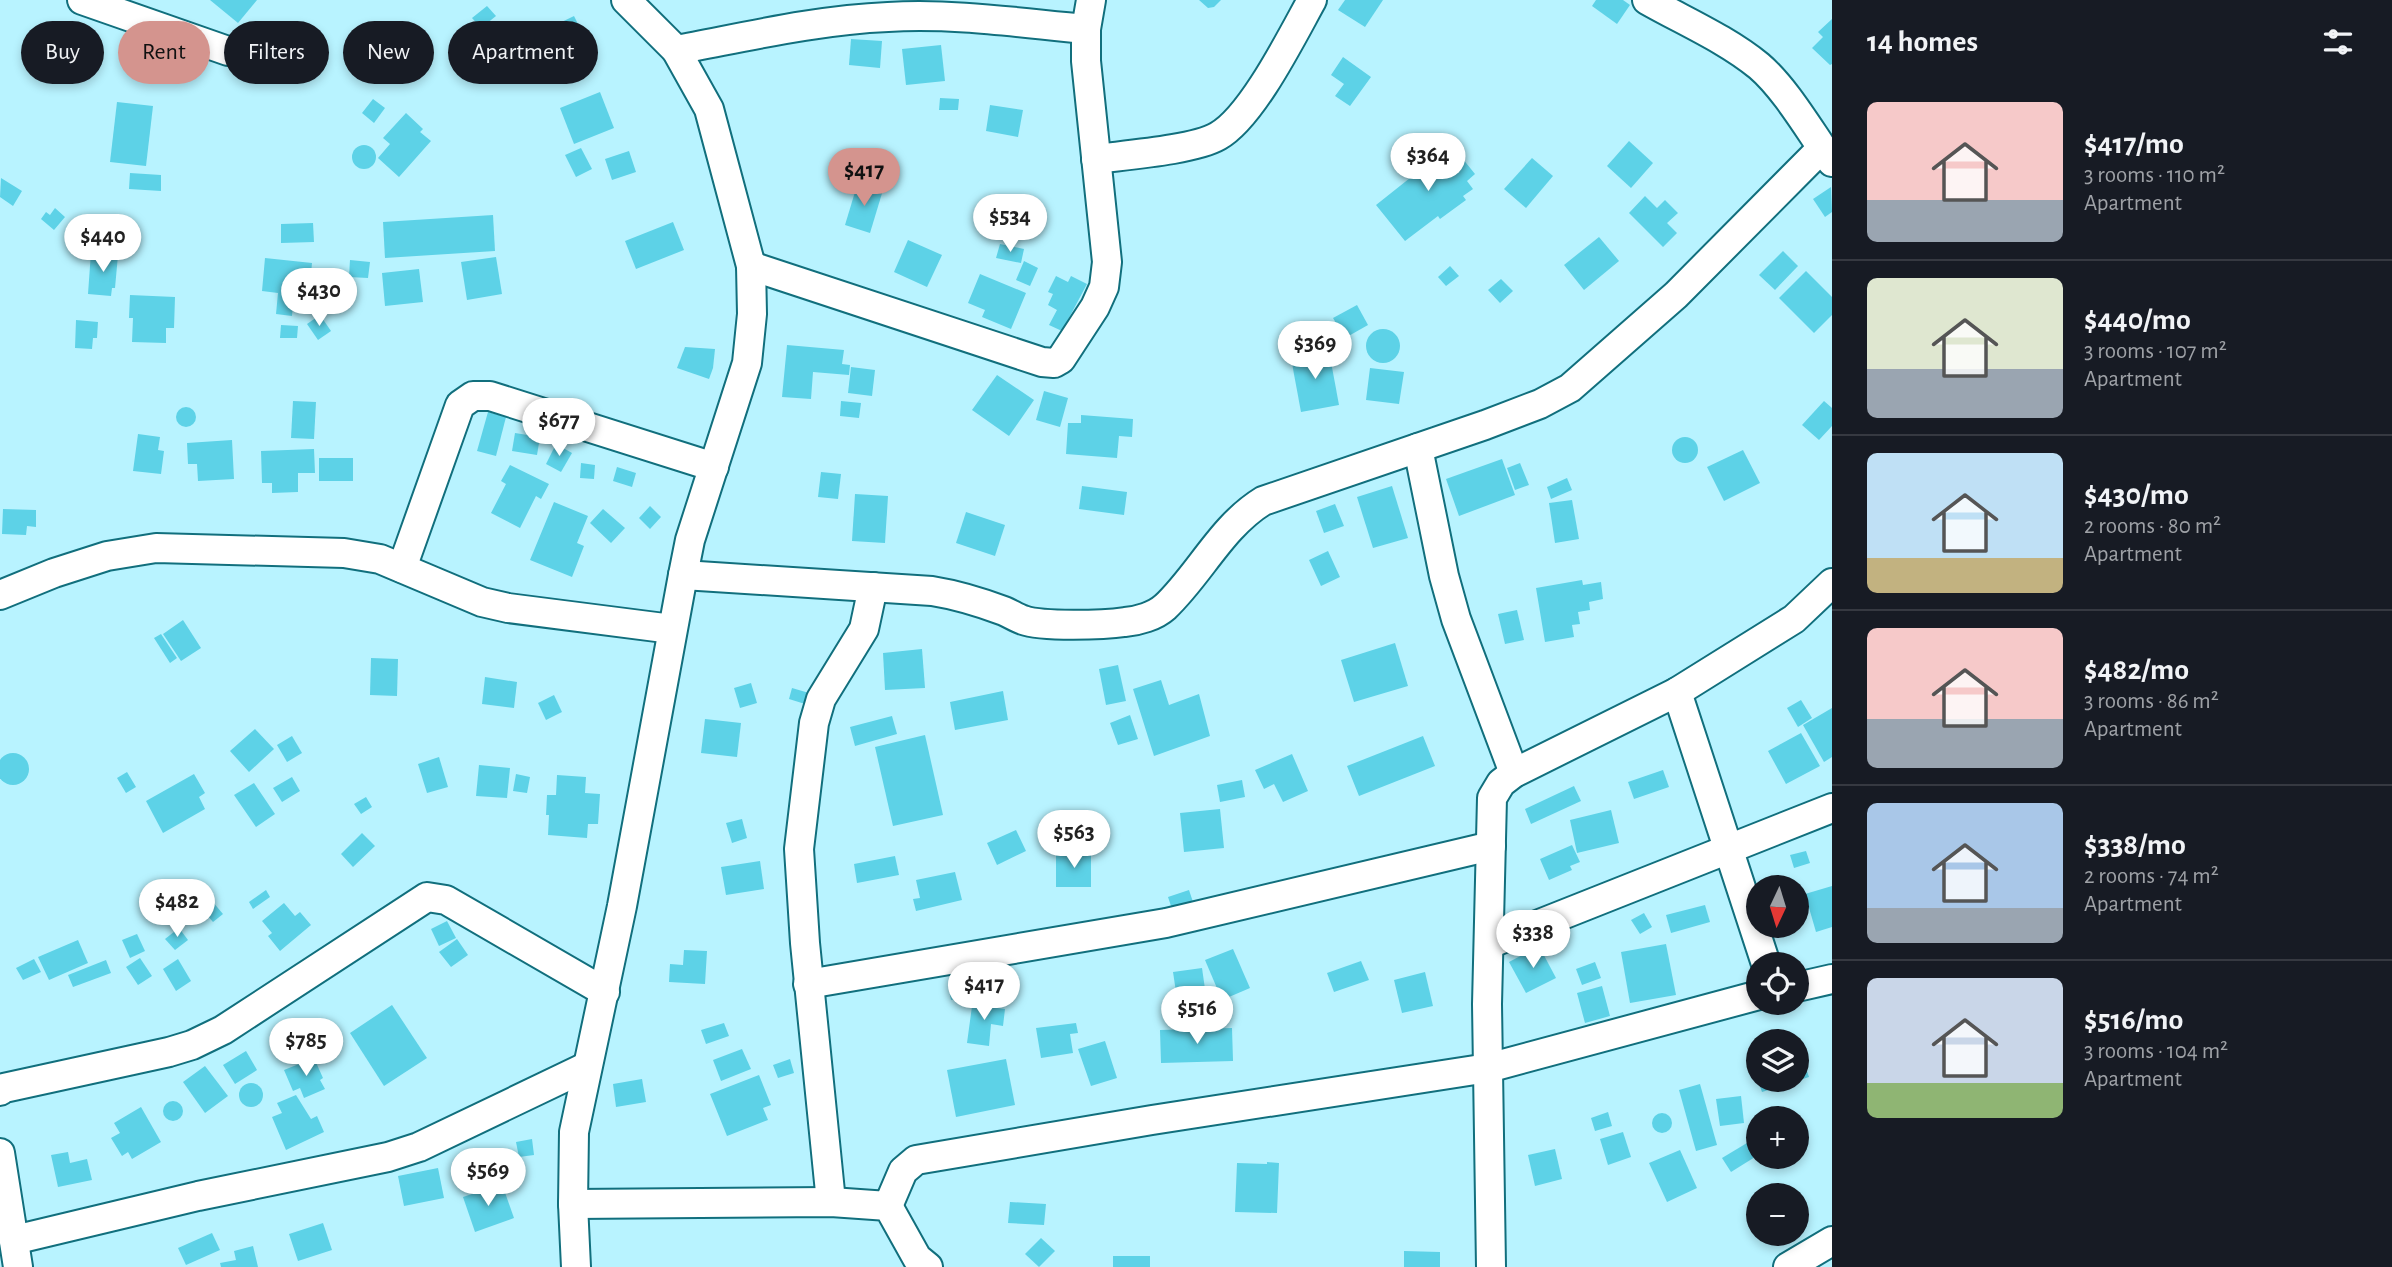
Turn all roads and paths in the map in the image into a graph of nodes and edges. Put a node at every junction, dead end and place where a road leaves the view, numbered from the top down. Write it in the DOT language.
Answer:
graph roads {
  1 [pos="82,0"];
  2 [pos="626,0"];
  3 [pos="1091,0"];
  4 [pos="1312,0"];
  5 [pos="1658,3"];
  6 [pos="1086,29"];
  7 [pos="224,50"];
  8 [pos="676,50"];
  9 [pos="1827,155"];
  10 [pos="1096,159"];
  11 [pos="751,267"];
  12 [pos="1419,448"];
  13 [pos="713,467"];
  14 [pos="402,568"];
  15 [pos="683,575"];
  16 [pos="1832,583"];
  17 [pos="873,587"];
  18 [pos="0,595"];
  19 [pos="672,629"];
  20 [pos="1677,692"];
  21 [pos="1514,773"];
  22 [pos="1832,808"];
  23 [pos="1491,846"];
  24 [pos="1729,847"];
  25 [pos="1489,944"];
  26 [pos="1762,952"];
  27 [pos="1832,979"];
  28 [pos="808,984"];
  29 [pos="1809,984"];
  30 [pos="605,992"];
  31 [pos="1746,999"];
  32 [pos="586,1067"];
  33 [pos="1488,1068"];
  34 [pos="0,1091"];
  35 [pos="0,1153"];
  36 [pos="831,1202"];
  37 [pos="573,1204"];
  38 [pos="888,1206"];
  39 [pos="1832,1241"];
  40 [pos="16,1253"];
  41 [pos="920,1264"];
  42 [pos="568,1265"];
  43 [pos="1491,1267"];
  44 [pos="1788,1267"];
  1 -- 7 [label="street"];
  2 -- 8 [label="street"];
  3 -- 6 [label="street"];
  4 -- 10 [label="street"];
  5 -- 9 [label="street"];
  6 -- 8 [label="street"];
  6 -- 10 [label="street"];
  8 -- 11 [label="street"];
  9 -- 12 [label="street"];
  10 -- 11 [label="street"];
  11 -- 13 [label="street"];
  12 -- 17 [label="street"];
  12 -- 21 [label="street"];
  13 -- 14 [label="street"];
  13 -- 15 [label="street"];
  14 -- 18 [label="street"];
  14 -- 19 [label="street"];
  15 -- 17 [label="street"];
  15 -- 19 [label="street"];
  16 -- 20 [label="street"];
  17 -- 28 [label="street"];
  19 -- 30 [label="street"];
  20 -- 21 [label="street"];
  20 -- 24 [label="street"];
  21 -- 23 [label="street"];
  22 -- 24 [label="street"];
  23 -- 25 [label="street"];
  23 -- 28 [label="street"];
  24 -- 25 [label="street"];
  24 -- 26 [label="street"];
  25 -- 33 [label="street"];
  27 -- 29 [label="street"];
  28 -- 36 [label="street"];
  30 -- 32 [label="street"];
  30 -- 34 [label="street"];
  31 -- 33 [label="street"];
  32 -- 37 [label="street"];
  32 -- 40 [label="street"];
  33 -- 38 [label="street"];
  33 -- 43 [label="street"];
  35 -- 40 [label="street"];
  36 -- 37 [label="street"];
  36 -- 38 [label="street"];
  37 -- 42 [label="street"];
  38 -- 41 [label="street"];
  39 -- 44 [label="street"];
}
